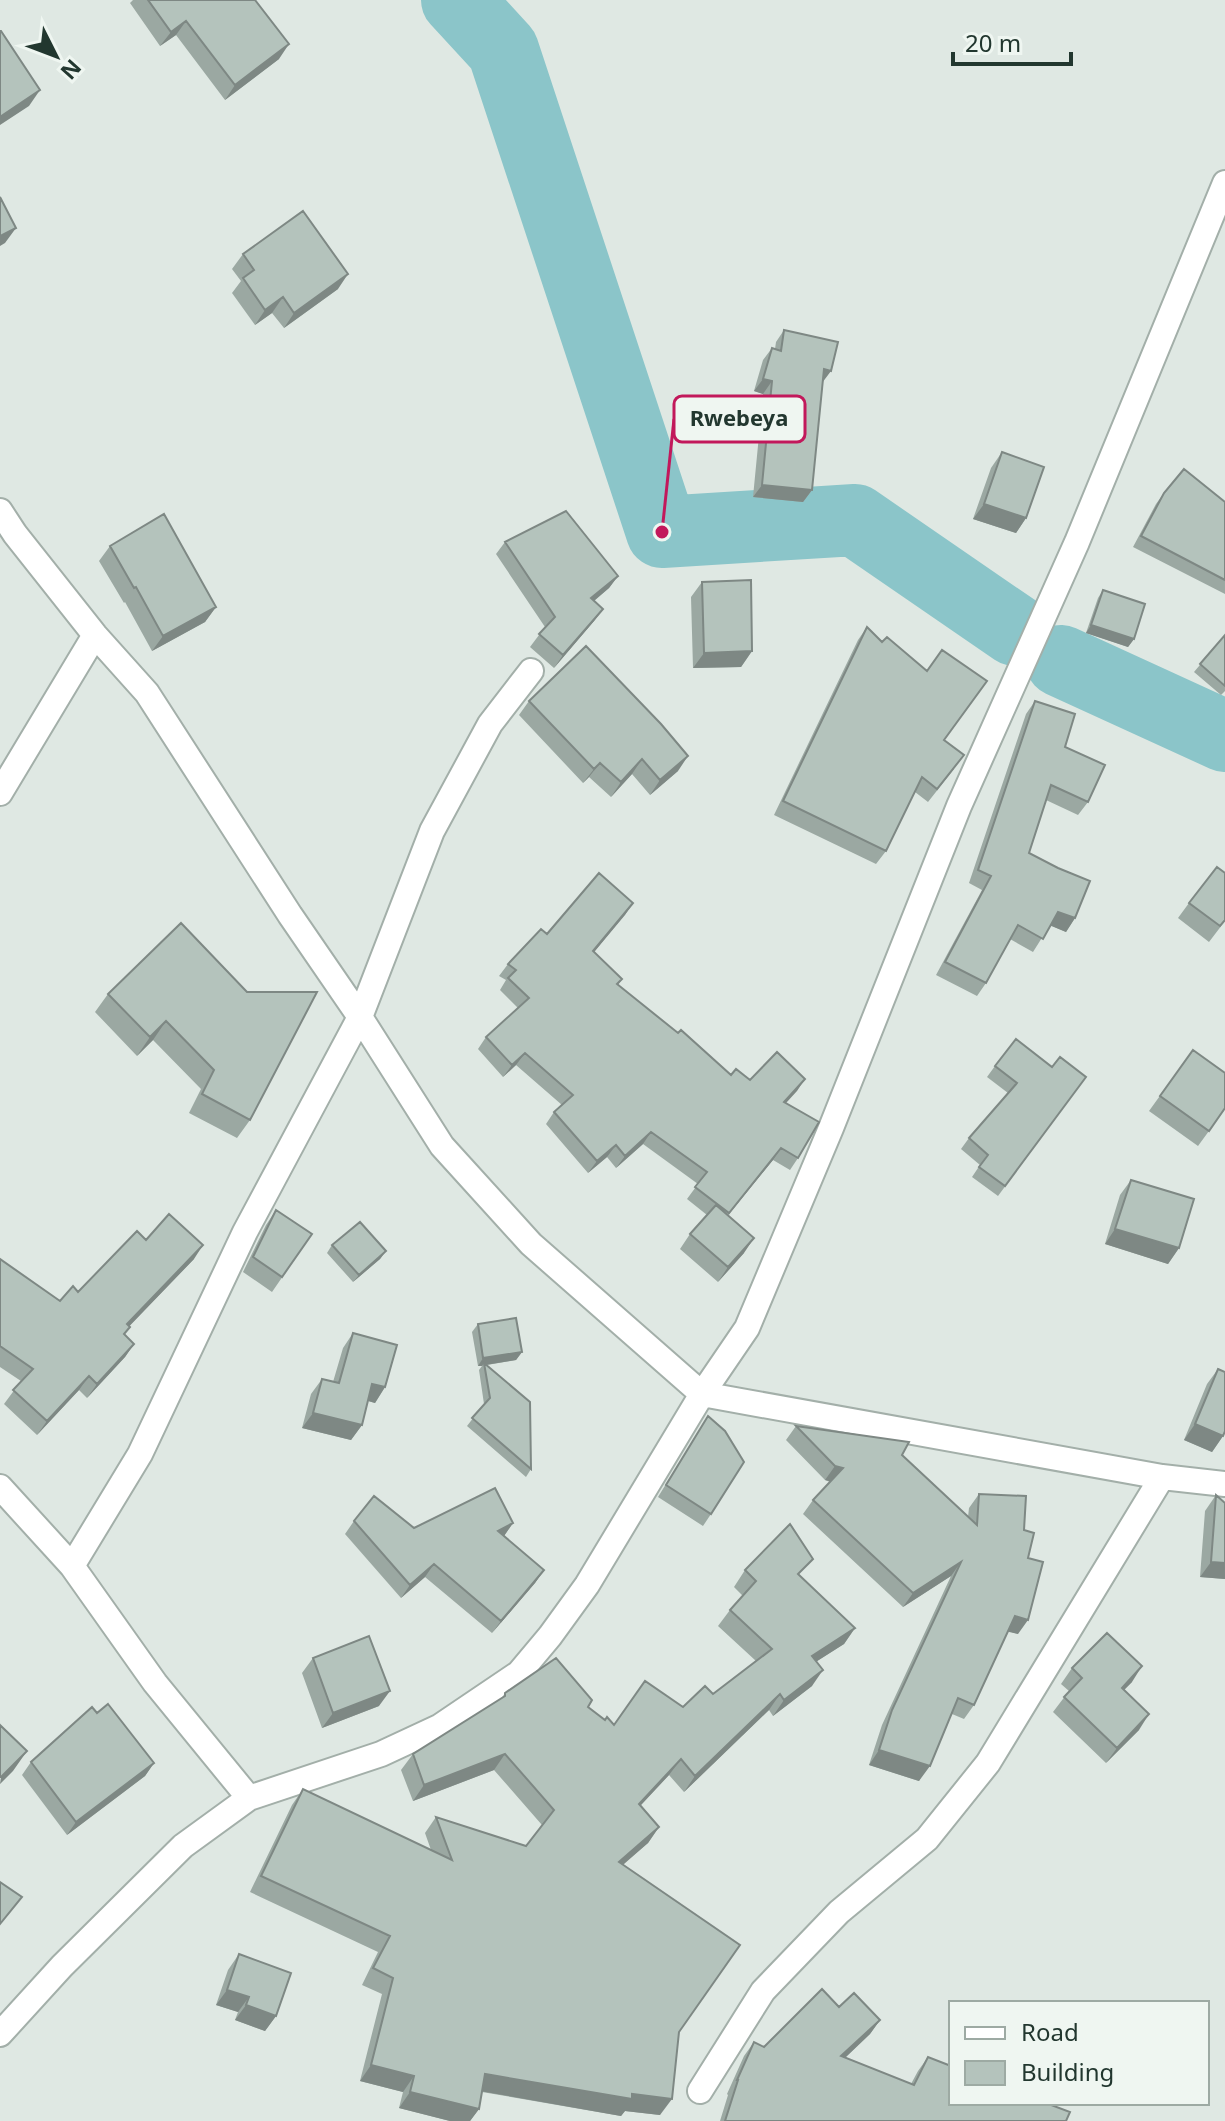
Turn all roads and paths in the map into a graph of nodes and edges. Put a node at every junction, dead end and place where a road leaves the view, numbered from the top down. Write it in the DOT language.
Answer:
graph roads {
  1 [pos="1225,183"];
  2 [pos="0,511"];
  3 [pos="95,635"];
  4 [pos="531,671"];
  5 [pos="0,793"];
  6 [pos="360,1017"];
  7 [pos="702,1394"];
  8 [pos="1162,1477"];
  9 [pos="1225,1484"];
  10 [pos="0,1487"];
  11 [pos="72,1566"];
  12 [pos="249,1798"];
  13 [pos="0,2034"];
  14 [pos="700,2091"];
  1 -- 7 [label="street"];
  2 -- 3 [label="street"];
  3 -- 5 [label="street"];
  3 -- 6 [label="street"];
  4 -- 6 [label="street"];
  6 -- 7 [label="street"];
  6 -- 11 [label="street"];
  7 -- 8 [label="street"];
  7 -- 12 [label="street"];
  8 -- 9 [label="street"];
  8 -- 14 [label="street"];
  10 -- 11 [label="street"];
  11 -- 12 [label="street"];
  12 -- 13 [label="street"];
}
